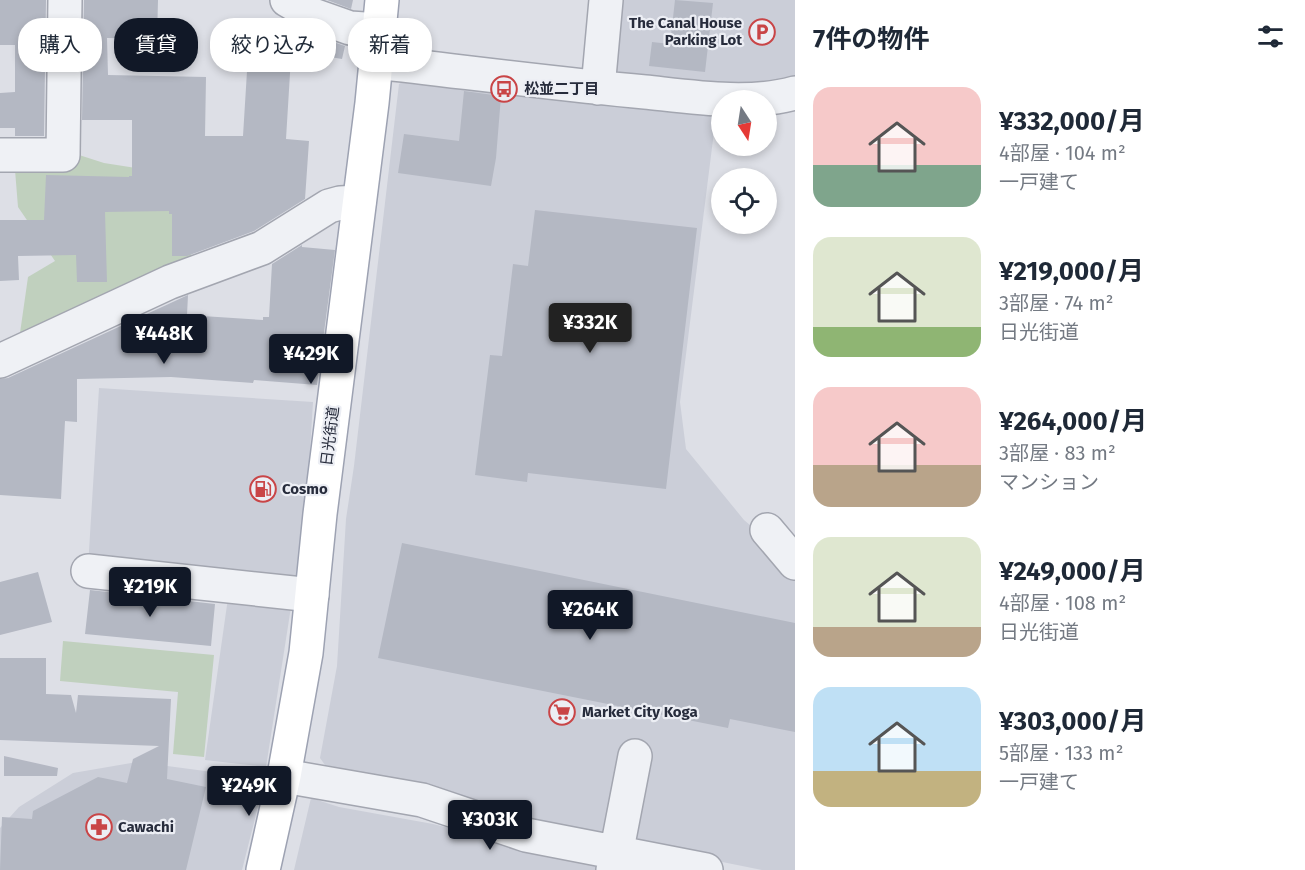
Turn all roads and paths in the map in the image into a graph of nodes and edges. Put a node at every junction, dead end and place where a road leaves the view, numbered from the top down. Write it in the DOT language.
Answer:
graph roads {
  1 [pos="65,0"];
  2 [pos="287,0"];
  3 [pos="606,0"];
  4 [pos="348,27"];
  5 [pos="432,45"];
  6 [pos="374,72"];
  7 [pos="598,88"];
  8 [pos="795,93"];
  9 [pos="0,155"];
  10 [pos="359,202"];
  11 [pos="0,360"];
  12 [pos="767,530"];
  13 [pos="795,563"];
  14 [pos="88,571"];
  15 [pos="312,595"];
  16 [pos="635,756"];
  17 [pos="284,776"];
  18 [pos="615,861"];
  19 [pos="264,870"];
  20 [pos="706,870"];
  1 -- 9 [label="street"];
  2 -- 4 [label="street"];
  3 -- 7 [label="street"];
  5 -- 7 [label="street"];
  6 -- 10 [label="main road, 日光街道"];
  7 -- 8 [label="street"];
  10 -- 11 [label="street"];
  10 -- 15 [label="main road, 日光街道"];
  12 -- 13 [label="street"];
  14 -- 15 [label="street"];
  15 -- 17 [label="main road, 日光街道"];
  16 -- 18 [label="street"];
  17 -- 18 [label="street"];
  17 -- 19 [label="main road, 日光街道"];
  18 -- 20 [label="street"];
}
